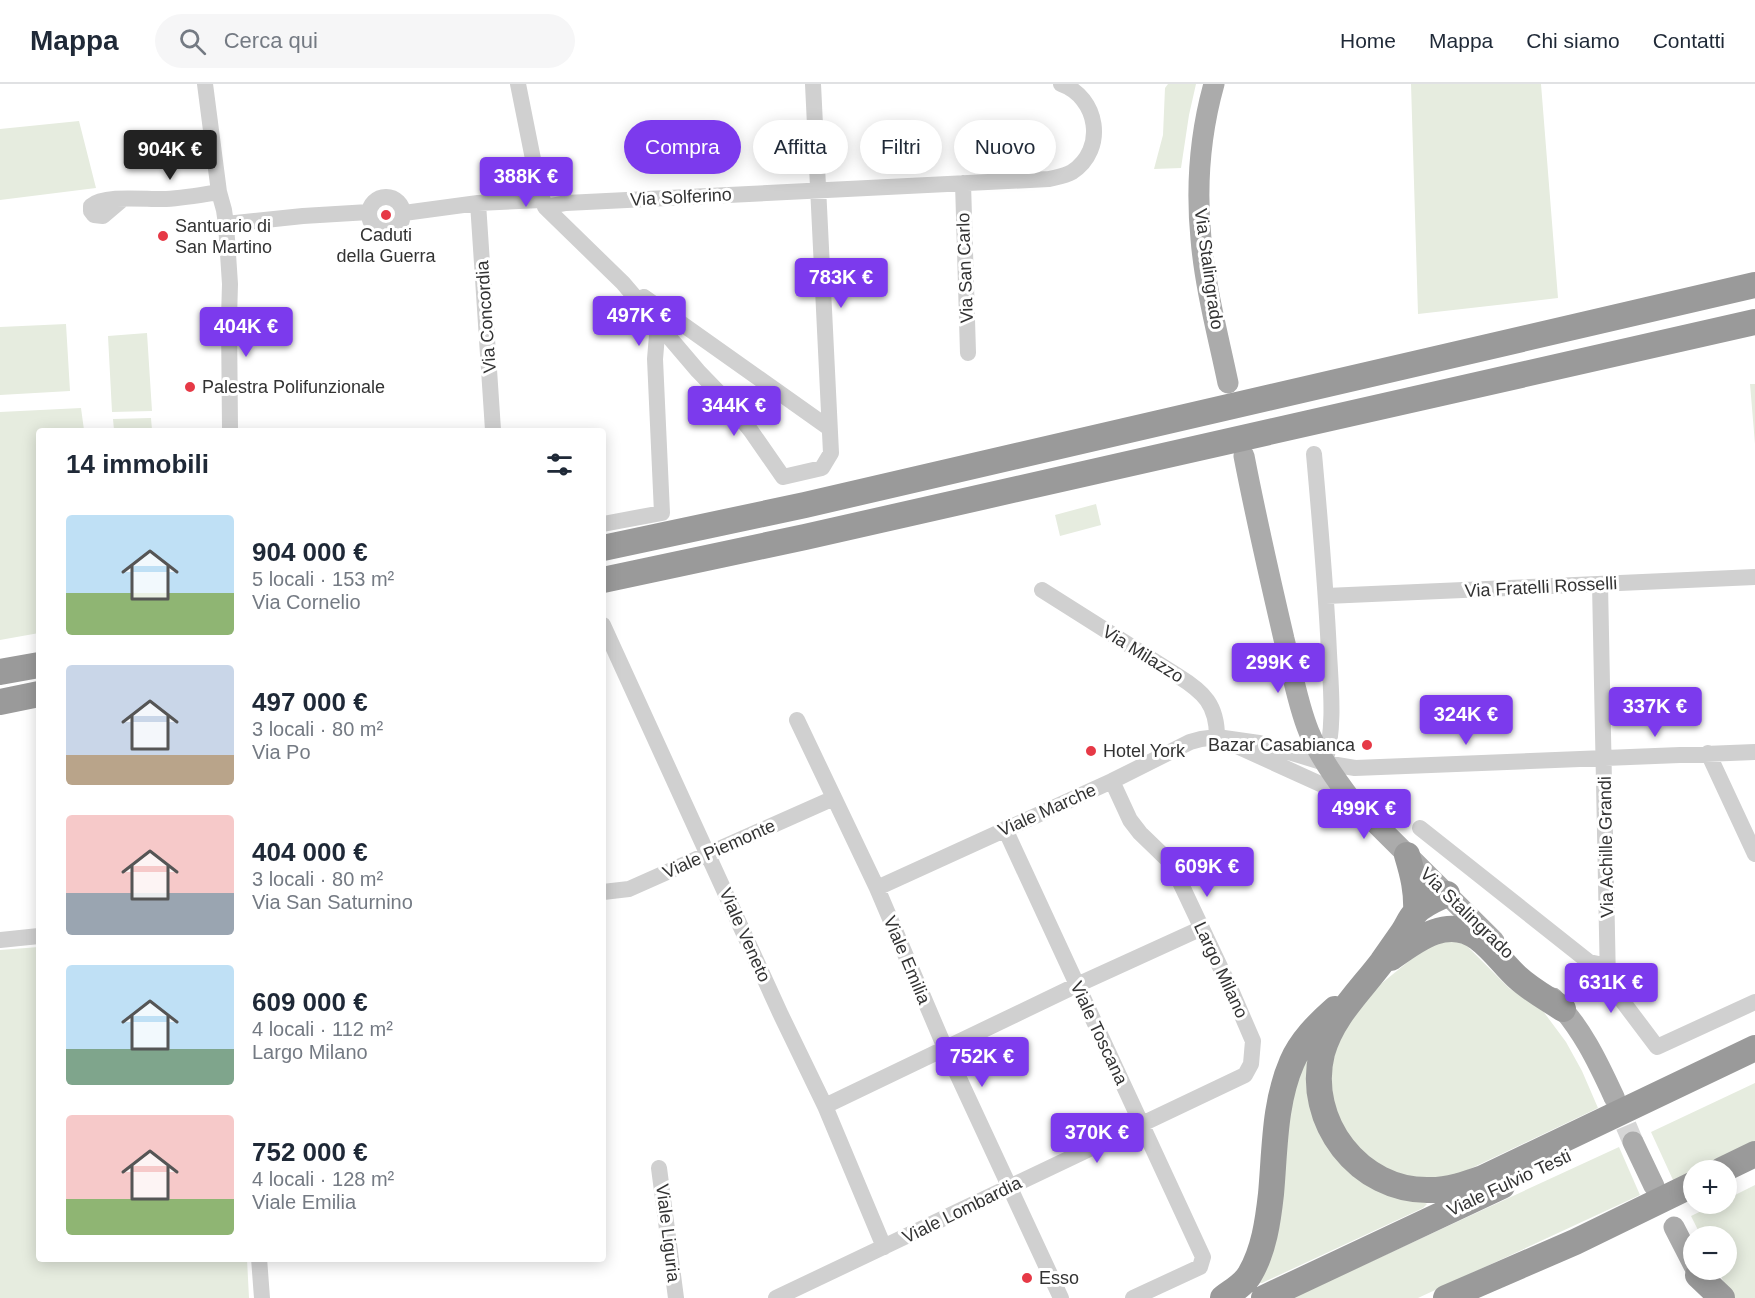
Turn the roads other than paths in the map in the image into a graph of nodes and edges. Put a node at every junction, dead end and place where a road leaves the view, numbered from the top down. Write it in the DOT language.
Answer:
graph roads {
  1 [pos="205,84"];
  2 [pos="518,84"];
  3 [pos="813,84"];
  4 [pos="1061,84"];
  5 [pos="1214,84"];
  6 [pos="963,183"];
  7 [pos="818,191"];
  8 [pos="219,192"];
  9 [pos="123,200"];
  10 [pos="478,203"];
  11 [pos="543,204"];
  12 [pos="369,212"];
  13 [pos="404,213"];
  14 [pos="226,224"];
  15 [pos="623,283"];
  16 [pos="1755,285"];
  17 [pos="1755,322"];
  18 [pos="658,323"];
  19 [pos="968,353"];
  20 [pos="684,354"];
  21 [pos="656,372"];
  22 [pos="1228,383"];
  23 [pos="230,428"];
  24 [pos="493,428"];
  25 [pos="829,428"];
  26 [pos="1314,454"];
  27 [pos="1244,456"];
  28 [pos="606,523"];
  29 [pos="606,547"];
  30 [pos="1755,577"];
  31 [pos="606,579"];
  32 [pos="1600,584"];
  33 [pos="1042,590"];
  34 [pos="1326,596"];
  35 [pos="606,639"];
  36 [pos="611,662"];
  37 [pos="36,666"];
  38 [pos="0,672"];
  39 [pos="36,695"];
  40 [pos="0,702"];
  41 [pos="797,720"];
  42 [pos="1218,737"];
  43 [pos="1755,752"];
  44 [pos="1708,753"];
  45 [pos="1605,758"];
  46 [pos="1325,763"];
  47 [pos="1112,781"];
  48 [pos="834,798"];
  49 [pos="1350,798"];
  50 [pos="1420,828"];
  51 [pos="1005,829"];
  52 [pos="708,854"];
  53 [pos="1755,854"];
  54 [pos="1407,855"];
  55 [pos="877,888"];
  56 [pos="606,892"];
  57 [pos="1447,894"];
  58 [pos="1422,923"];
  59 [pos="1202,928"];
  60 [pos="36,936"];
  61 [pos="0,940"];
  62 [pos="1608,966"];
  63 [pos="1376,969"];
  64 [pos="1077,985"];
  65 [pos="1755,1002"];
  66 [pos="1563,1009"];
  67 [pos="1253,1041"];
  68 [pos="945,1048"];
  69 [pos="1755,1048"];
  70 [pos="1755,1068"];
  71 [pos="1614,1096"];
  72 [pos="825,1106"];
  73 [pos="1141,1124"];
  74 [pos="1632,1142"];
  75 [pos="1755,1154"];
  76 [pos="1737,1163"];
  77 [pos="659,1168"];
  78 [pos="1755,1173"];
  79 [pos="1737,1181"];
  80 [pos="1654,1185"];
  81 [pos="1010,1186"];
  82 [pos="1683,1189"];
  83 [pos="1683,1207"];
  84 [pos="1674,1227"];
  85 [pos="1575,1242"];
  86 [pos="1683,1245"];
  87 [pos="884,1247"];
  88 [pos="259,1262"];
  89 [pos="1701,1280"];
  90 [pos="1705,1280"];
  91 [pos="262,1298"];
  92 [pos="676,1298"];
  93 [pos="776,1298"];
  94 [pos="1061,1298"];
  95 [pos="1132,1298"];
  96 [pos="1222,1298"];
  97 [pos="1264,1298"];
  98 [pos="1446,1298"];
  99 [pos="1710,1298"];
  100 [pos="1722,1298"];
  1 -- 8 [label="street"];
  2 -- 11 [label="street"];
  3 -- 7 [label="street"];
  4 -- 6 [label="street"];
  5 -- 22 [label="main road, Via Stalingrado"];
  6 -- 7 [label="street"];
  6 -- 19 [label="street, Via San Carlo"];
  7 -- 11 [label="street, Via Solferino"];
  7 -- 25 [label="street"];
  8 -- 9 [label="street"];
  8 -- 14 [label="street"];
  10 -- 11 [label="street, Via Solferino"];
  10 -- 13 [label="street, Via Solferino"];
  10 -- 24 [label="street, Via Concordia"];
  11 -- 15 [label="street"];
  12 -- 13 [label="street"];
  12 -- 13 [label="street"];
  12 -- 14 [label="street"];
  14 -- 23 [label="street"];
  15 -- 18 [label="street"];
  15 -- 25 [label="street"];
  16 -- 29 [label="highway"];
  17 -- 31 [label="highway"];
  18 -- 20 [label="street"];
  18 -- 21 [label="street"];
  20 -- 21 [label="street"];
  20 -- 25 [label="street"];
  21 -- 28 [label="street"];
  26 -- 34 [label="street"];
  27 -- 46 [label="main road, Via Stalingrado"];
  30 -- 32 [label="street, Via Fratelli Rosselli"];
  32 -- 34 [label="street, Via Fratelli Rosselli"];
  32 -- 45 [label="street, Via Achille Grandi"];
  33 -- 42 [label="street, Via Milazzo"];
  34 -- 46 [label="street"];
  35 -- 36 [label="street, Viale Veneto"];
  36 -- 52 [label="street, Viale Veneto"];
  37 -- 38 [label="highway"];
  39 -- 40 [label="highway"];
  41 -- 48 [label="street, Viale Emilia"];
  42 -- 46 [label="street, Viale Marche"];
  42 -- 47 [label="street, Viale Marche"];
  42 -- 49 [label="street"];
  43 -- 44 [label="street, Viale Marche"];
  44 -- 45 [label="street, Viale Marche"];
  44 -- 53 [label="street"];
  45 -- 46 [label="street, Viale Marche"];
  45 -- 62 [label="street, Via Achille Grandi"];
  46 -- 49 [label="main road, Via Stalingrado"];
  47 -- 51 [label="street, Viale Marche"];
  47 -- 59 [label="street, Largo Milano"];
  48 -- 52 [label="street, Viale Piemonte"];
  48 -- 55 [label="street, Viale Emilia"];
  49 -- 54 [label="main road, Via Stalingrado"];
  50 -- 62 [label="street, Via Stalingrado"];
  51 -- 55 [label="street, Viale Marche"];
  51 -- 64 [label="street, Viale Toscana"];
  52 -- 56 [label="street, Viale Piemonte"];
  52 -- 72 [label="street, Viale Veneto"];
  54 -- 57 [label="main road, Via Stalingrado"];
  54 -- 58 [label="highway"];
  55 -- 68 [label="street, Viale Emilia"];
  57 -- 58 [label="highway"];
  57 -- 66 [label="main road, Via Stalingrado"];
  58 -- 63 [label="highway"];
  58 -- 66 [label="highway"];
  59 -- 64 [label="street"];
  59 -- 67 [label="street, Largo Milano"];
  60 -- 61 [label="street"];
  62 -- 65 [label="street, Via Achille Grandi"];
  63 -- 69 [label="highway"];
  63 -- 96 [label="highway"];
  64 -- 68 [label="street"];
  64 -- 73 [label="street, Viale Toscana"];
  66 -- 71 [label="main road, Via Stalingrado"];
  67 -- 73 [label="street, Viale Lombardia"];
  68 -- 72 [label="street"];
  68 -- 81 [label="street, Viale Emilia"];
  70 -- 97 [label="highway, Viale Fulvio Testi"];
  72 -- 87 [label="street, Viale Veneto"];
  73 -- 81 [label="street, Viale Lombardia"];
  73 -- 95 [label="street, Viale Toscana"];
  74 -- 80 [label="main road"];
  75 -- 76 [label="highway"];
  77 -- 92 [label="street, Viale Liguria"];
  78 -- 79 [label="highway"];
  81 -- 87 [label="street, Viale Lombardia"];
  81 -- 94 [label="street, Viale Emilia"];
  82 -- 85 [label="highway"];
  83 -- 85 [label="highway"];
  84 -- 86 [label="main road"];
  85 -- 98 [label="highway"];
  87 -- 93 [label="street, Viale Lombardia"];
  88 -- 91 [label="street"];
  89 -- 99 [label="main road"];
  90 -- 100 [label="highway"];
}
